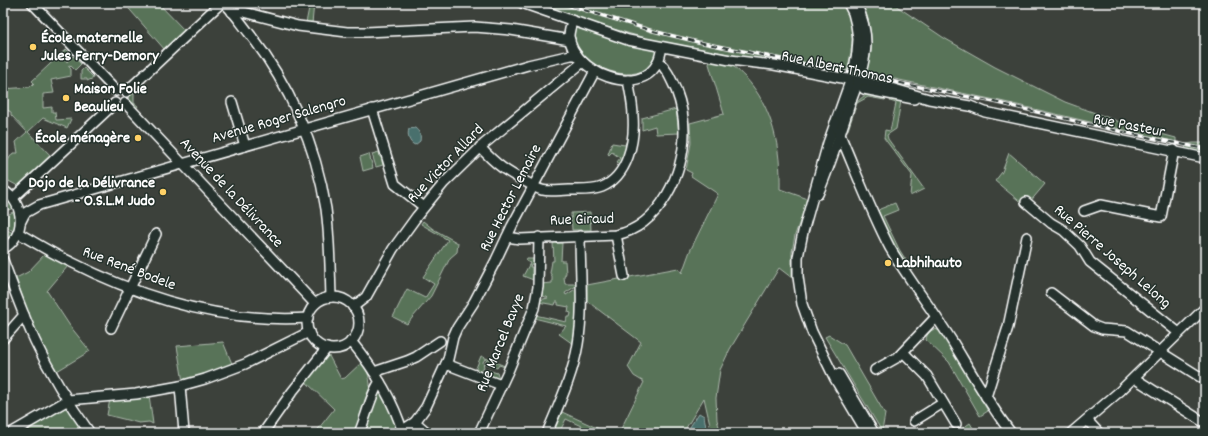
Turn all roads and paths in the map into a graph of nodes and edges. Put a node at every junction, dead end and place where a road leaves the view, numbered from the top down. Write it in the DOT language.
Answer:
graph roads {
  1 [pos="32,3"];
  2 [pos="222,3"];
  3 [pos="522,3"];
  4 [pos="848,3"];
  5 [pos="856,3"];
  6 [pos="232,12"];
  7 [pos="572,21"];
  8 [pos="571,43"];
  9 [pos="662,47"];
  10 [pos="580,58"];
  11 [pos="658,61"];
  12 [pos="528,65"];
  13 [pos="595,71"];
  14 [pos="628,80"];
  15 [pos="853,83"];
  16 [pos="121,92"];
  17 [pos="232,102"];
  18 [pos="115,103"];
  19 [pos="125,103"];
  20 [pos="372,109"];
  21 [pos="835,123"];
  22 [pos="1047,125"];
  23 [pos="304,129"];
  24 [pos="840,134"];
  25 [pos="245,146"];
  26 [pos="480,148"];
  27 [pos="1174,150"];
  28 [pos="1205,158"];
  29 [pos="182,164"];
  30 [pos="533,186"];
  31 [pos="3,190"];
  32 [pos="14,200"];
  33 [pos="1026,202"];
  34 [pos="39,205"];
  35 [pos="424,207"];
  36 [pos="1084,211"];
  37 [pos="21,221"];
  38 [pos="803,232"];
  39 [pos="18,234"];
  40 [pos="156,234"];
  41 [pos="616,235"];
  42 [pos="580,236"];
  43 [pos="507,237"];
  44 [pos="539,237"];
  45 [pos="1027,237"];
  46 [pos="3,249"];
  47 [pos="3,260"];
  48 [pos="624,276"];
  49 [pos="129,288"];
  50 [pos="1051,293"];
  51 [pos="330,297"];
  52 [pos="315,304"];
  53 [pos="353,307"];
  54 [pos="1205,308"];
  55 [pos="24,315"];
  56 [pos="936,317"];
  57 [pos="308,318"];
  58 [pos="807,319"];
  59 [pos="111,328"];
  60 [pos="308,332"];
  61 [pos="1179,333"];
  62 [pos="3,339"];
  63 [pos="351,341"];
  64 [pos="440,342"];
  65 [pos="327,348"];
  66 [pos="903,352"];
  67 [pos="1160,352"];
  68 [pos="446,364"];
  69 [pos="875,370"];
  70 [pos="374,372"];
  71 [pos="1134,378"];
  72 [pos="1205,380"];
  73 [pos="380,382"];
  74 [pos="501,385"];
  75 [pos="180,386"];
  76 [pos="986,397"];
  77 [pos="68,400"];
  78 [pos="943,403"];
  79 [pos="1087,420"];
  80 [pos="914,421"];
  81 [pos="415,422"];
  82 [pos="1205,422"];
  83 [pos="956,424"];
  84 [pos="184,432"];
  85 [pos="401,432"];
  86 [pos="11,433"];
  87 [pos="90,433"];
  88 [pos="263,433"];
  89 [pos="359,433"];
  90 [pos="428,433"];
  91 [pos="479,433"];
  92 [pos="547,433"];
  93 [pos="867,433"];
  94 [pos="874,433"];
  95 [pos="1011,433"];
  96 [pos="1071,433"];
  97 [pos="1099,433"];
  1 -- 16 [label="street"];
  2 -- 6 [label="street"];
  2 -- 16 [label="street"];
  3 -- 7 [label="street, Rue Albert Thomas"];
  4 -- 15 [label="street"];
  5 -- 15 [label="street"];
  6 -- 8 [label="street"];
  6 -- 23 [label="street"];
  7 -- 8 [label="street"];
  7 -- 9 [label="street, Rue Albert Thomas"];
  8 -- 10 [label="street"];
  8 -- 12 [label="street, Avenue Roger Salengro"];
  9 -- 11 [label="street"];
  9 -- 15 [label="street, Rue Albert Thomas"];
  10 -- 12 [label="street, Avenue Roger Salengro"];
  10 -- 13 [label="street"];
  10 -- 26 [label="street, Rue Victor Allard"];
  11 -- 14 [label="street"];
  11 -- 41 [label="street, Rue Giraud"];
  12 -- 20 [label="street, Avenue Roger Salengro"];
  13 -- 14 [label="street"];
  13 -- 30 [label="street, Rue Hector Lemaire"];
  14 -- 30 [label="street"];
  15 -- 21 [label="street"];
  15 -- 22 [label="street, Rue Albert Thomas"];
  15 -- 24 [label="street"];
  16 -- 18 [label="street"];
  16 -- 19 [label="street"];
  17 -- 25 [label="street"];
  18 -- 19 [label="street"];
  18 -- 32 [label="street"];
  19 -- 29 [label="street, Avenue de la Délivrance"];
  20 -- 23 [label="street, Avenue Roger Salengro"];
  20 -- 35 [label="street"];
  21 -- 24 [label="street"];
  21 -- 38 [label="street"];
  22 -- 27 [label="street, Rue Pasteur"];
  23 -- 25 [label="street, Avenue Roger Salengro"];
  23 -- 51 [label="street"];
  24 -- 38 [label="street"];
  24 -- 56 [label="street"];
  25 -- 29 [label="street, Avenue Roger Salengro"];
  26 -- 30 [label="street"];
  26 -- 35 [label="street, Rue Victor Allard"];
  27 -- 28 [label="street, Rue Pasteur"];
  27 -- 36 [label="street"];
  29 -- 34 [label="street, Avenue Roger Salengro"];
  29 -- 52 [label="street, Avenue de la Délivrance"];
  30 -- 43 [label="street, Rue Hector Lemaire"];
  31 -- 32 [label="street"];
  32 -- 34 [label="street, Avenue Roger Salengro"];
  32 -- 37 [label="street"];
  33 -- 61 [label="street, Rue Pierre Joseph Lelong"];
  34 -- 37 [label="street, Avenue Roger Salengro"];
  35 -- 53 [label="street, Rue Victor Allard"];
  37 -- 39 [label="street"];
  38 -- 58 [label="street"];
  39 -- 46 [label="street"];
  39 -- 49 [label="street, Rue René Bodele"];
  40 -- 49 [label="street"];
  41 -- 42 [label="street, Rue Giraud"];
  41 -- 48 [label="street"];
  42 -- 44 [label="street, Rue Giraud"];
  42 -- 92 [label="street"];
  43 -- 44 [label="street, Rue Giraud"];
  43 -- 68 [label="street, Rue Hector Lemaire"];
  44 -- 74 [label="street, Rue Marcel Bavye"];
  45 -- 76 [label="street"];
  47 -- 55 [label="street"];
  49 -- 57 [label="street, Rue René Bodele"];
  49 -- 59 [label="street"];
  50 -- 67 [label="street"];
  51 -- 52 [label="street"];
  51 -- 53 [label="street"];
  52 -- 57 [label="street"];
  53 -- 63 [label="street"];
  54 -- 61 [label="street"];
  55 -- 62 [label="street"];
  55 -- 77 [label="street"];
  56 -- 66 [label="street"];
  56 -- 76 [label="street"];
  57 -- 60 [label="street"];
  58 -- 93 [label="street"];
  58 -- 94 [label="street"];
  60 -- 65 [label="street"];
  60 -- 75 [label="street"];
  61 -- 67 [label="street"];
  63 -- 65 [label="street"];
  63 -- 70 [label="street"];
  64 -- 70 [label="street"];
  65 -- 88 [label="street"];
  66 -- 69 [label="street"];
  66 -- 78 [label="street"];
  67 -- 71 [label="street"];
  67 -- 72 [label="street"];
  68 -- 74 [label="street"];
  68 -- 81 [label="street, Rue Hector Lemaire"];
  70 -- 73 [label="street"];
  71 -- 79 [label="street"];
  71 -- 82 [label="street"];
  73 -- 85 [label="street"];
  73 -- 89 [label="street"];
  74 -- 91 [label="street, Rue Marcel Bavye"];
  75 -- 77 [label="street"];
  75 -- 84 [label="street"];
  76 -- 95 [label="street"];
  77 -- 86 [label="street"];
  77 -- 87 [label="street"];
  78 -- 80 [label="street"];
  78 -- 83 [label="street"];
  79 -- 96 [label="street"];
  79 -- 97 [label="street"];
  81 -- 85 [label="street, Rue Hector Lemaire"];
  81 -- 90 [label="street"];
}
